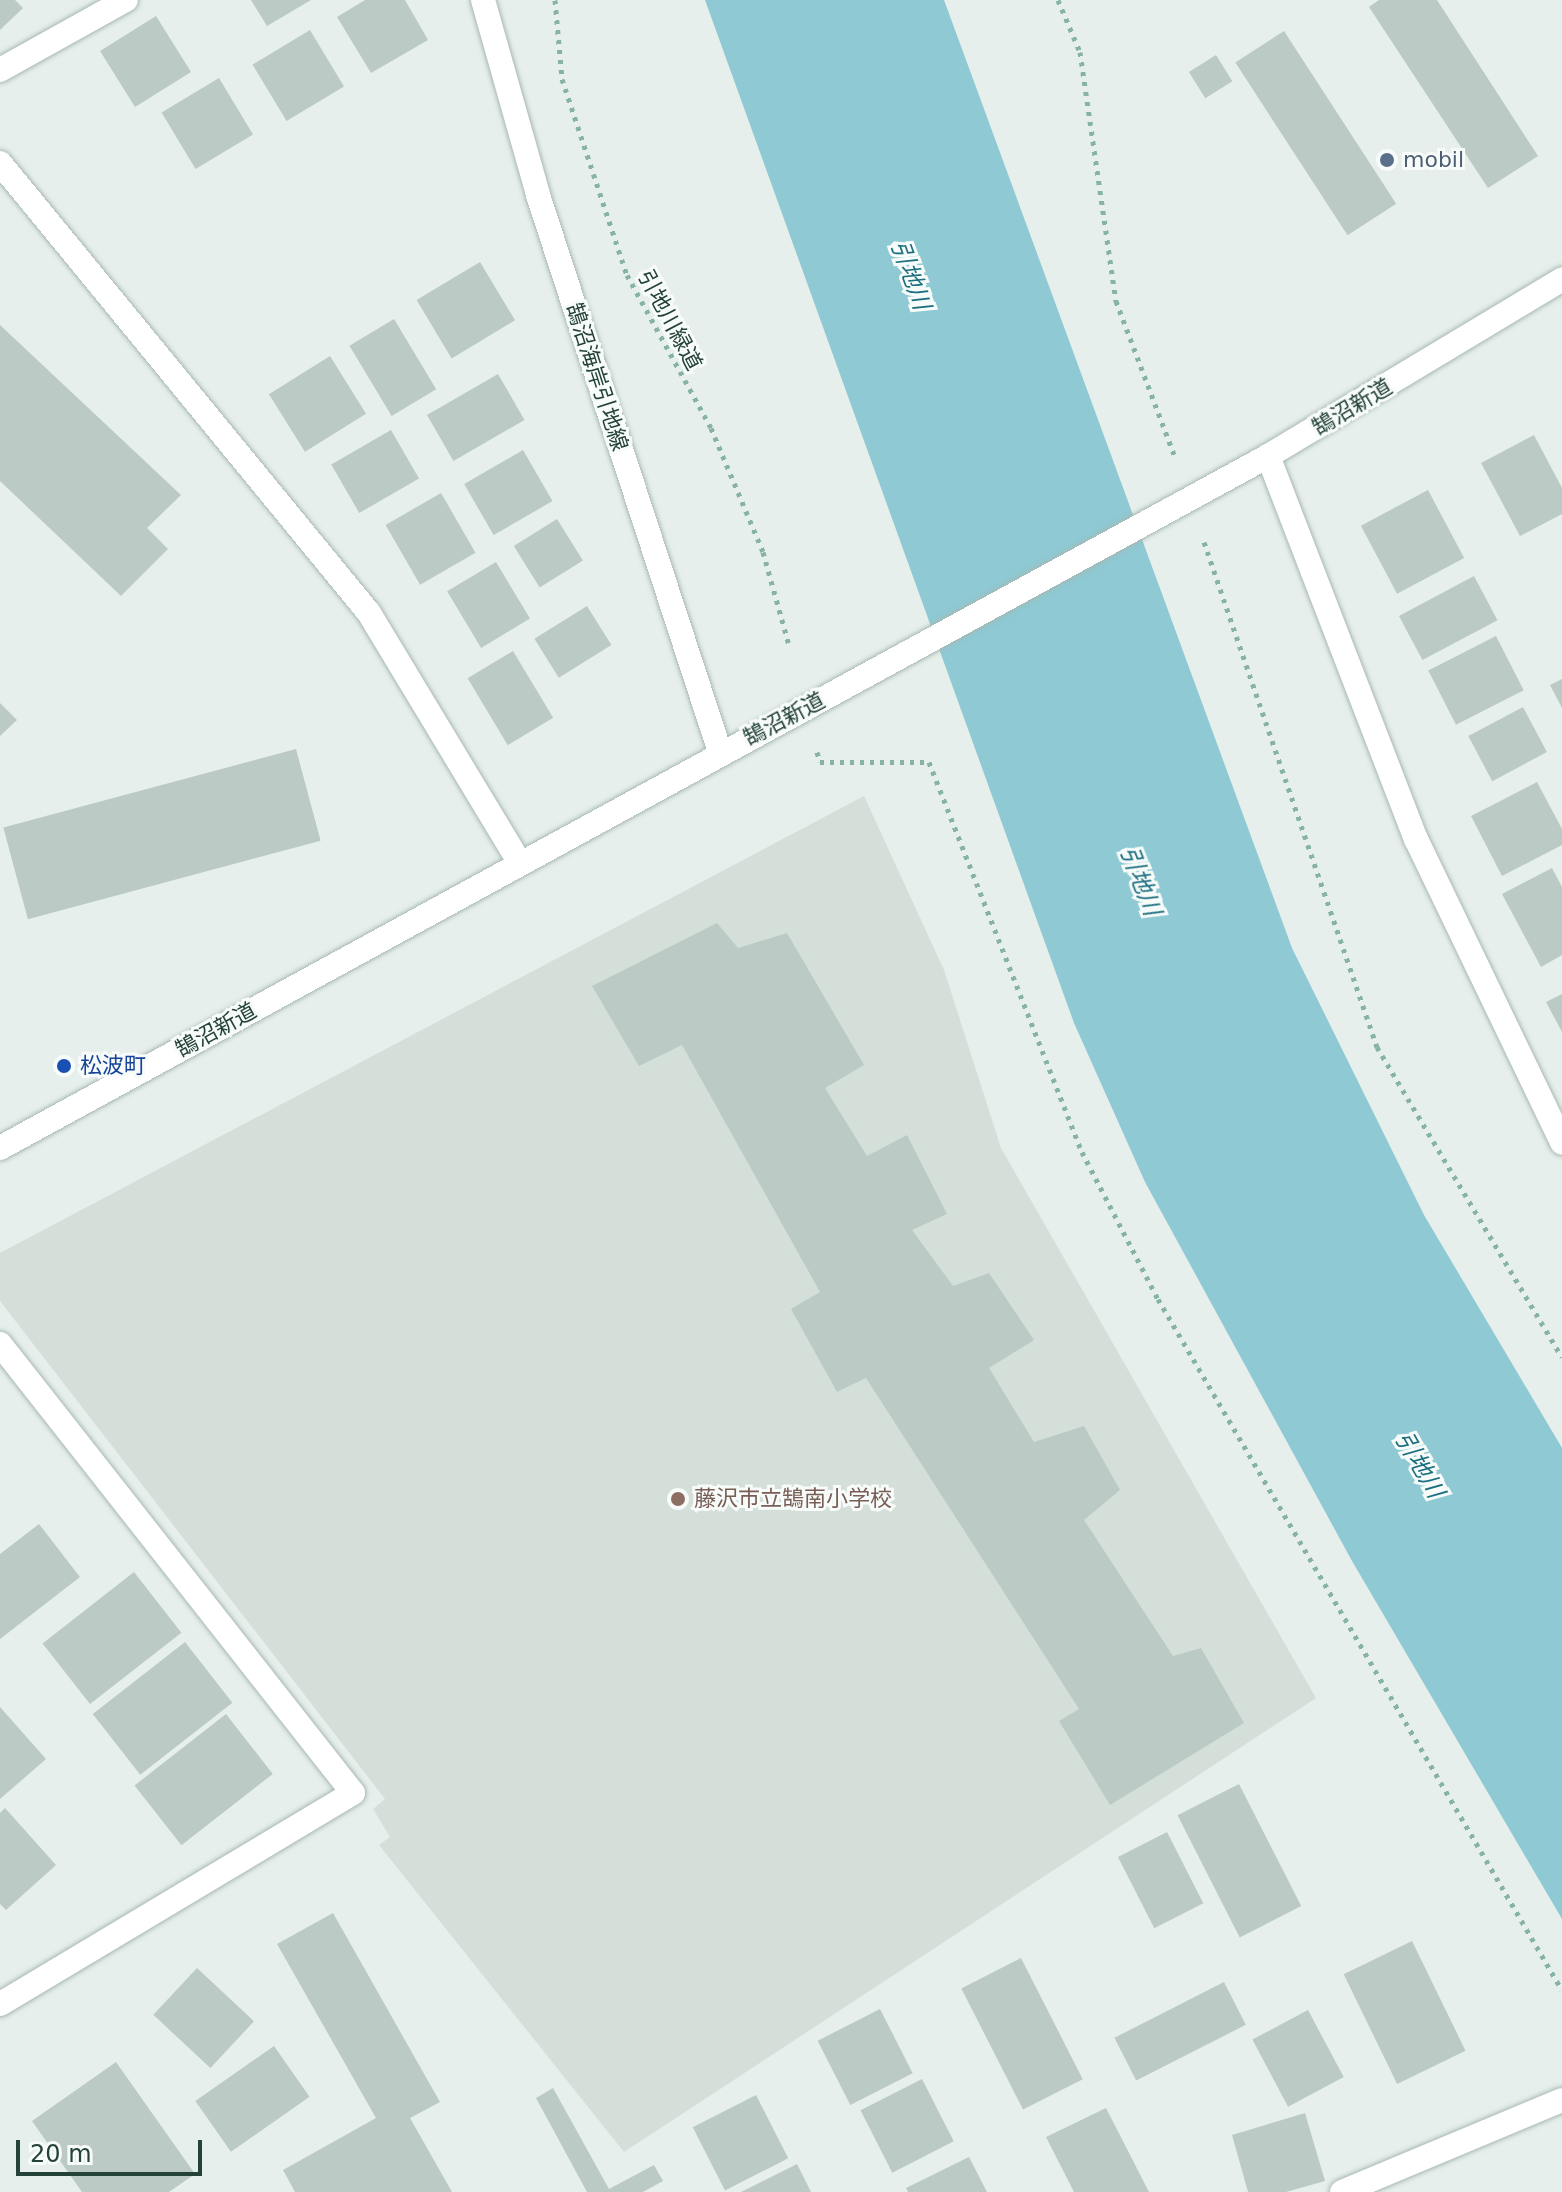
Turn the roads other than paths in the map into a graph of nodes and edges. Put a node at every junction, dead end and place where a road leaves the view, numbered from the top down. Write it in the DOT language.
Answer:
graph roads {
  1 [pos="126,0"];
  2 [pos="483,0"];
  3 [pos="0,70"];
  4 [pos="0,163"];
  5 [pos="1562,279"];
  6 [pos="1268,456"];
  7 [pos="720,752"];
  8 [pos="520,863"];
  9 [pos="1562,1143"];
  10 [pos="0,1148"];
  11 [pos="0,1344"];
  12 [pos="0,2004"];
  13 [pos="1562,2100"];
  14 [pos="1342,2192"];
  1 -- 3 [label="street"];
  2 -- 7 [label="street, 鵠沼海岸引地線"];
  4 -- 8 [label="street"];
  5 -- 6 [label="street, 鵠沼新道"];
  6 -- 7 [label="street, 鵠沼新道"];
  6 -- 9 [label="street"];
  7 -- 8 [label="street, 鵠沼新道"];
  8 -- 10 [label="street, 鵠沼新道"];
  11 -- 12 [label="street"];
  13 -- 14 [label="street"];
}
